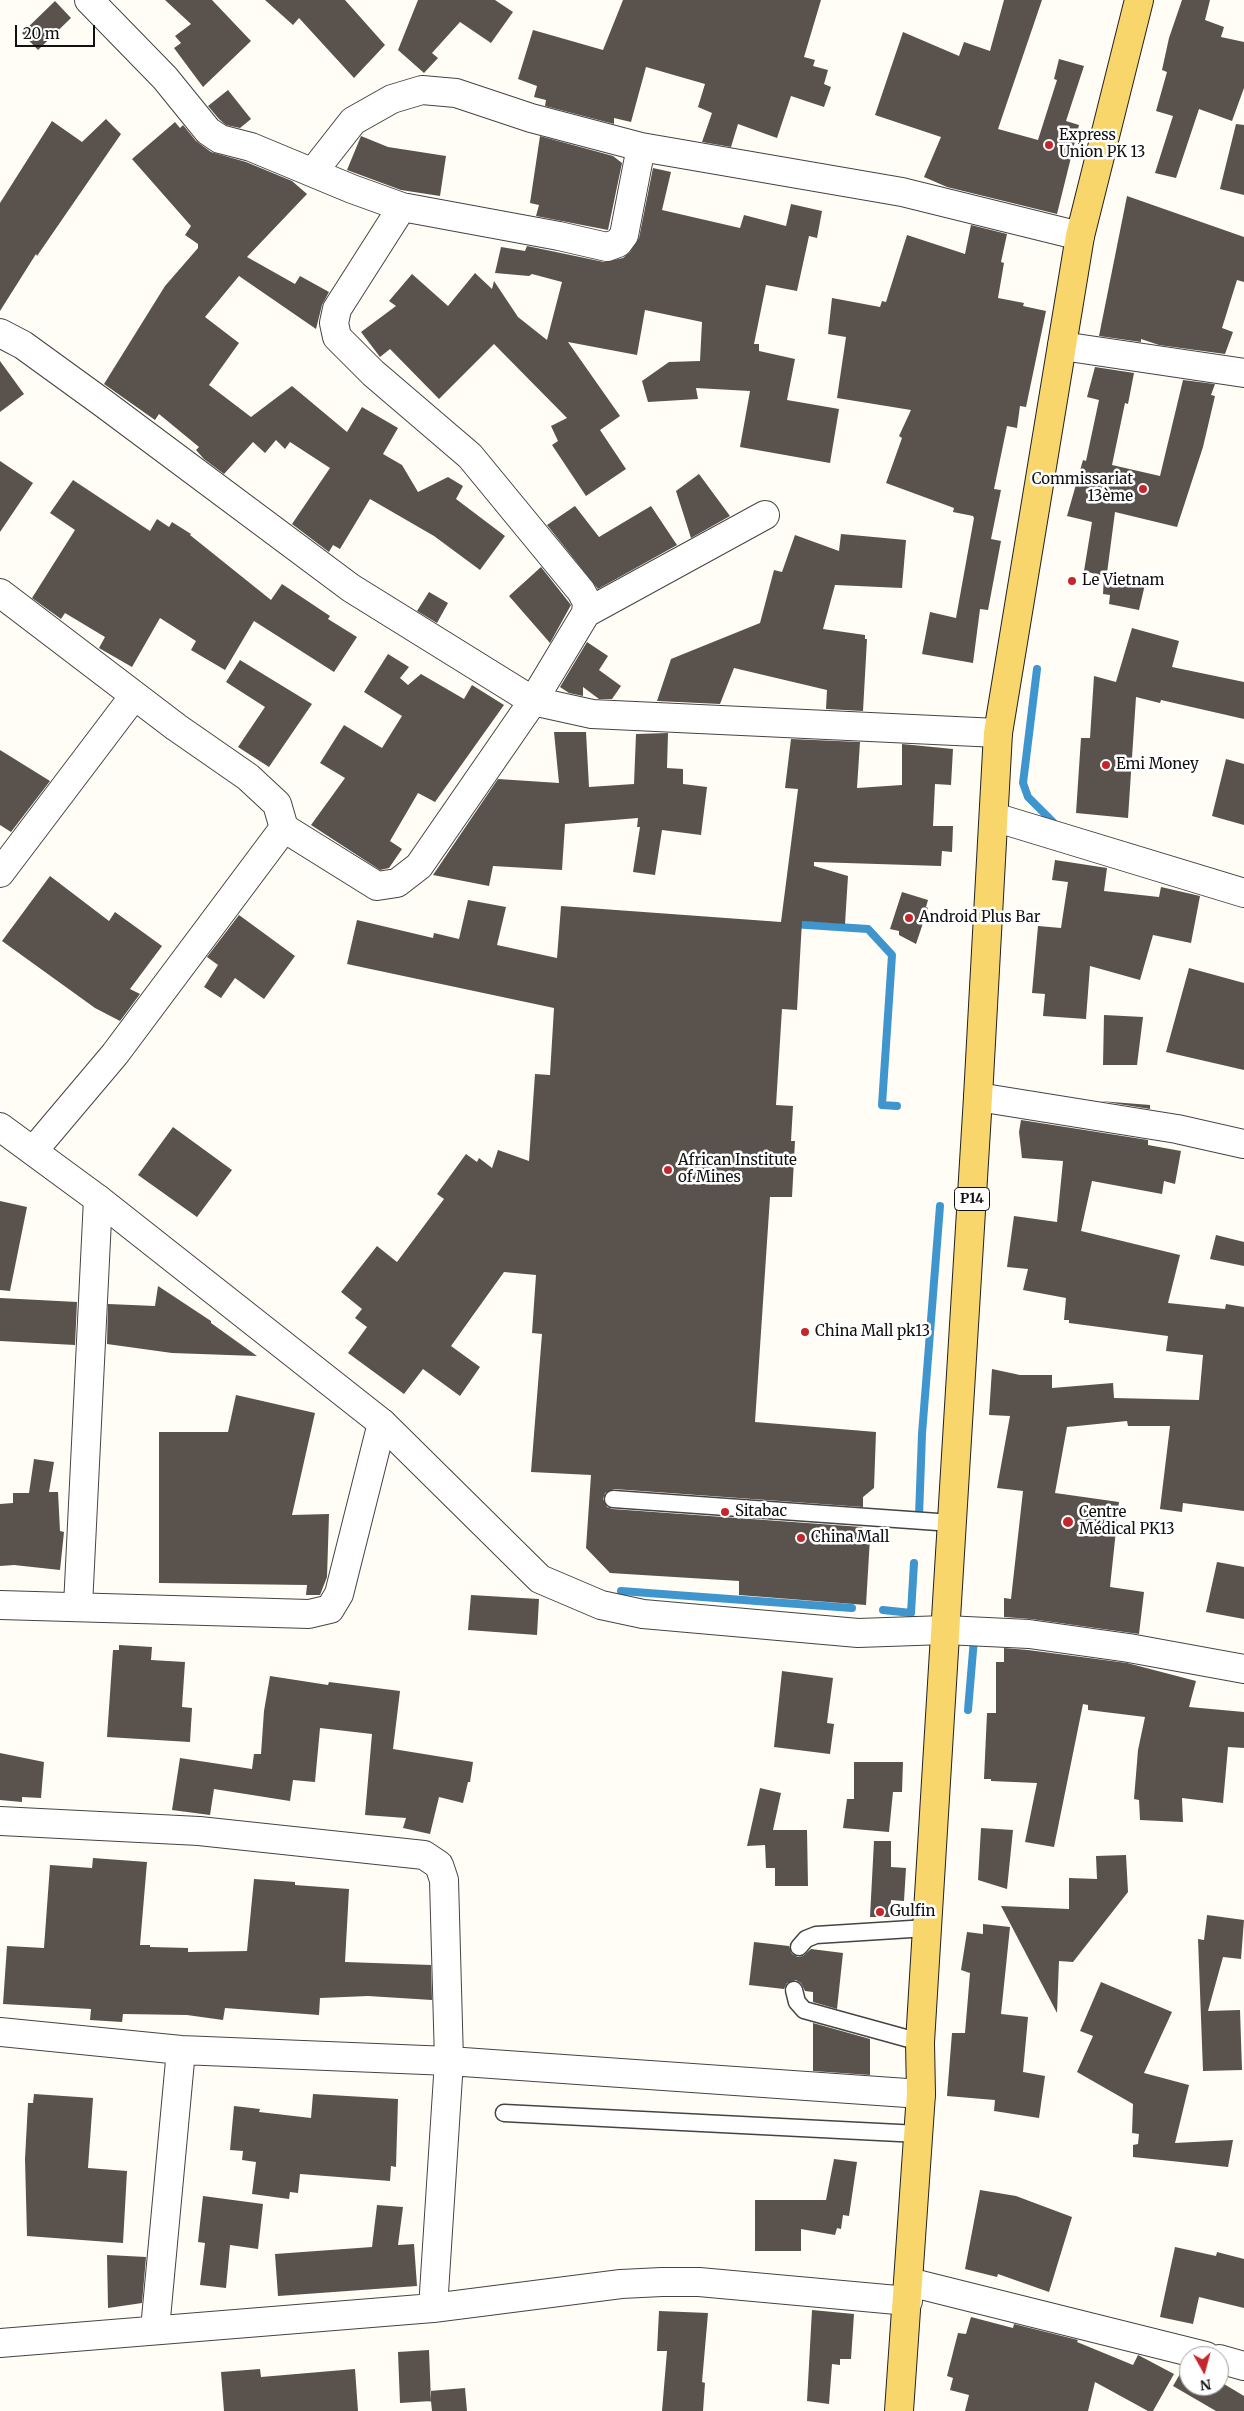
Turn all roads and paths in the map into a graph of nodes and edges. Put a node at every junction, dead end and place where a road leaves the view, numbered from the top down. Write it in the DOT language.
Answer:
graph roads {
  1 [pos="89,0"];
  2 [pos="1139,0"];
  3 [pos="641,147"];
  4 [pos="313,172"];
  5 [pos="402,207"];
  6 [pos="1080,236"];
  7 [pos="0,333"];
  8 [pos="1062,346"];
  9 [pos="1244,373"];
  10 [pos="764,515"];
  11 [pos="0,593"];
  12 [pos="586,614"];
  13 [pos="134,696"];
  14 [pos="533,701"];
  15 [pos="998,734"];
  16 [pos="994,817"];
  17 [pos="284,828"];
  18 [pos="0,873"];
  19 [pos="1244,893"];
  20 [pos="978,1097"];
  21 [pos="0,1127"];
  22 [pos="1244,1144"];
  23 [pos="34,1150"];
  24 [pos="98,1199"];
  25 [pos="382,1423"];
  26 [pos="613,1499"];
  27 [pos="952,1523"];
  28 [pos="0,1605"];
  29 [pos="78,1606"];
  30 [pos="945,1630"];
  31 [pos="1244,1669"];
  32 [pos="0,1821"];
  33 [pos="927,1928"];
  34 [pos="800,1948"];
  35 [pos="794,1990"];
  36 [pos="0,2032"];
  37 [pos="920,2042"];
  38 [pos="181,2050"];
  39 [pos="449,2061"];
  40 [pos="921,2094"];
  41 [pos="504,2114"];
  42 [pos="919,2134"];
  43 [pos="908,2291"];
  44 [pos="433,2308"];
  45 [pos="155,2329"];
  46 [pos="0,2343"];
  47 [pos="1179,2350"];
  48 [pos="1229,2362"];
  49 [pos="1244,2366"];
  50 [pos="898,2411"];
  1 -- 4 [label="street"];
  2 -- 6 [label="main road, P14"];
  3 -- 4 [label="street"];
  3 -- 5 [label="street"];
  3 -- 6 [label="street"];
  4 -- 5 [label="street"];
  5 -- 12 [label="street"];
  6 -- 8 [label="main road, P14"];
  7 -- 14 [label="street"];
  8 -- 9 [label="street"];
  8 -- 15 [label="main road, P14"];
  10 -- 12 [label="street"];
  11 -- 13 [label="street"];
  12 -- 14 [label="street"];
  13 -- 17 [label="street"];
  13 -- 18 [label="street"];
  14 -- 15 [label="street"];
  14 -- 17 [label="street"];
  15 -- 16 [label="main road, P14"];
  16 -- 19 [label="street"];
  16 -- 20 [label="main road, P14"];
  17 -- 23 [label="street"];
  20 -- 22 [label="street"];
  20 -- 27 [label="main road, P14"];
  21 -- 23 [label="street"];
  23 -- 24 [label="street"];
  24 -- 25 [label="street"];
  24 -- 29 [label="street"];
  25 -- 29 [label="street"];
  25 -- 30 [label="street"];
  26 -- 27 [label="lane"];
  27 -- 30 [label="main road, P14"];
  28 -- 29 [label="street"];
  30 -- 31 [label="street"];
  30 -- 33 [label="main road, P14"];
  32 -- 39 [label="street"];
  33 -- 34 [label="lane"];
  33 -- 37 [label="main road, P14"];
  35 -- 37 [label="lane"];
  36 -- 38 [label="street"];
  37 -- 40 [label="main road, P14"];
  38 -- 39 [label="street"];
  38 -- 45 [label="street"];
  39 -- 40 [label="street"];
  39 -- 44 [label="street"];
  40 -- 42 [label="main road, P14"];
  41 -- 42 [label="lane"];
  42 -- 43 [label="main road, P14"];
  43 -- 44 [label="street"];
  43 -- 47 [label="street"];
  43 -- 50 [label="main road, P14"];
  44 -- 45 [label="street"];
  45 -- 46 [label="street"];
  48 -- 49 [label="street"];
}
